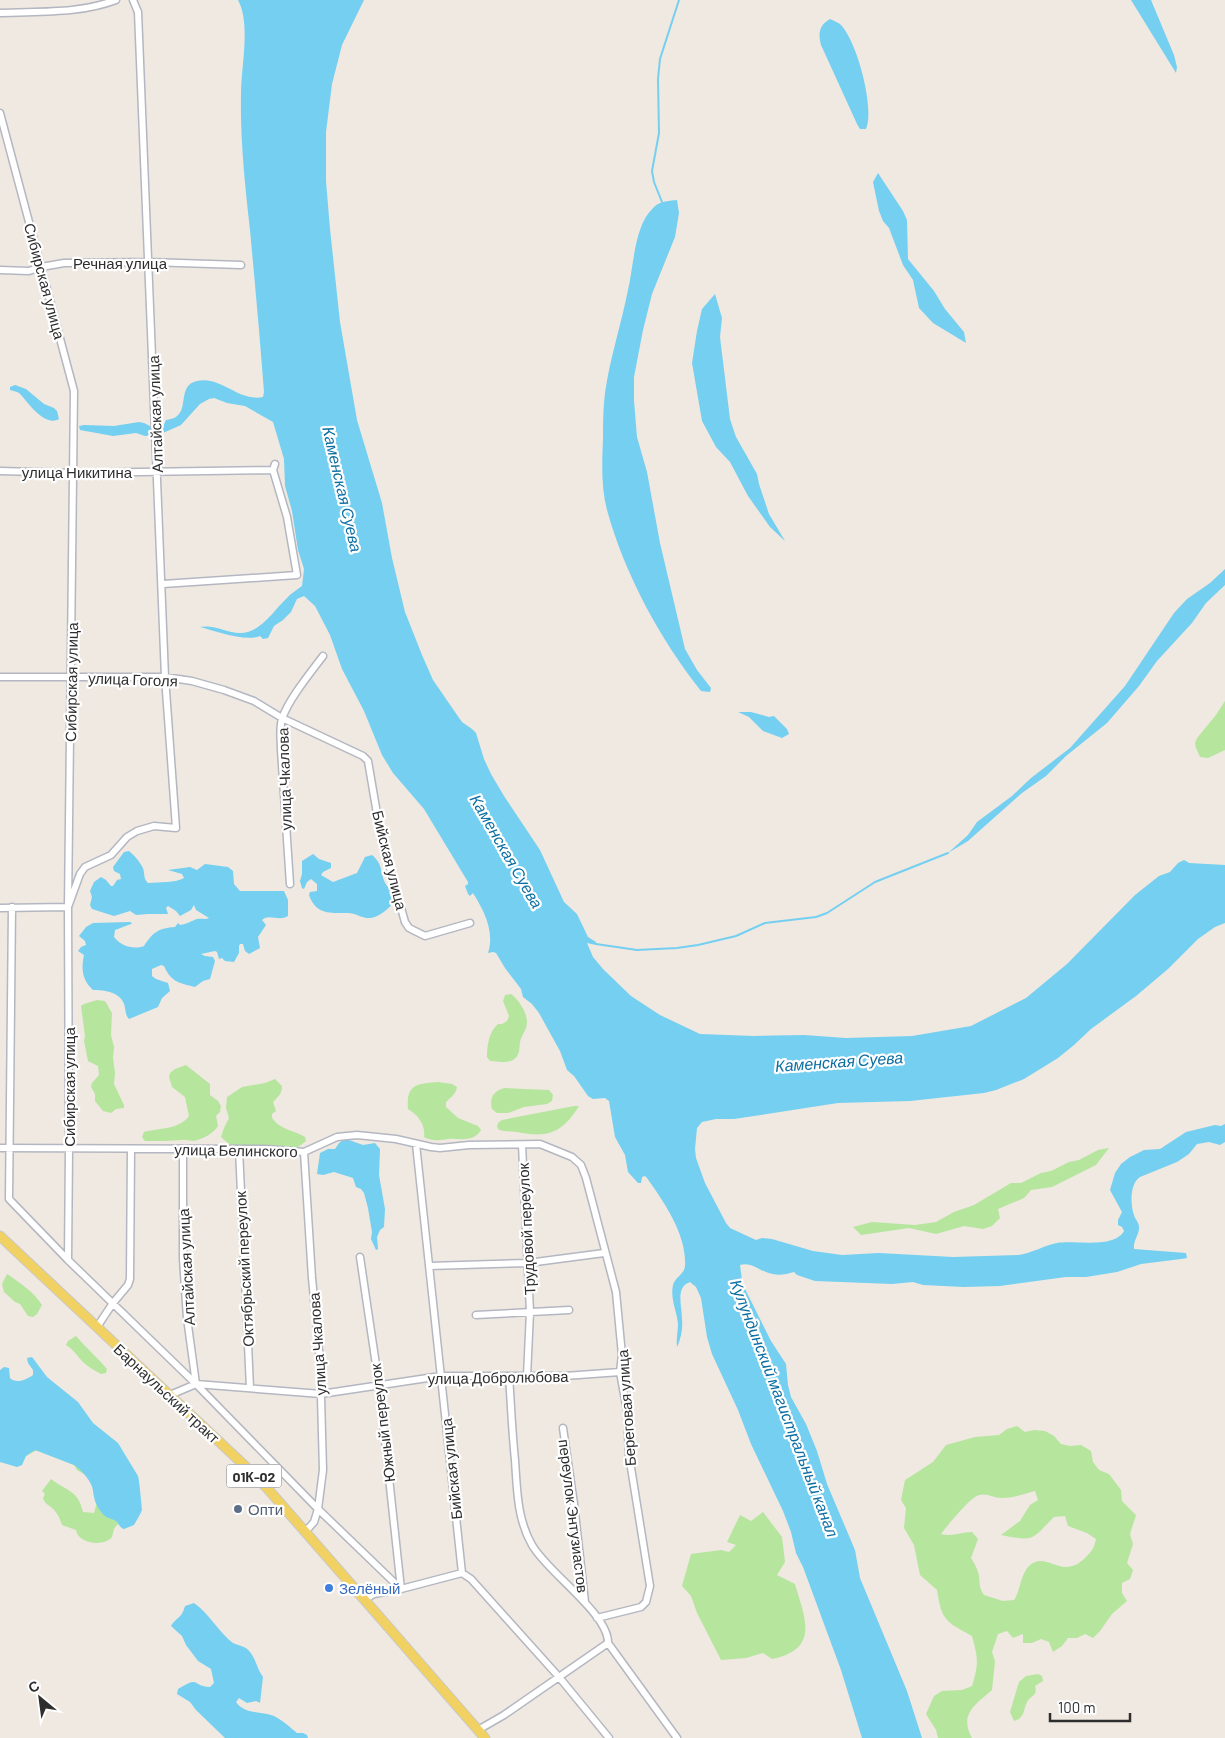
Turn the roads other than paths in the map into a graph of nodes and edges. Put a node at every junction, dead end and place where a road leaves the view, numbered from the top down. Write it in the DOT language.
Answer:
graph roads {
  1 [pos="116,0"];
  2 [pos="133,0"];
  3 [pos="0,12"];
  4 [pos="0,113"];
  5 [pos="149,262"];
  6 [pos="241,265"];
  7 [pos="41,267"];
  8 [pos="0,270"];
  9 [pos="0,471"];
  10 [pos="158,471"];
  11 [pos="73,473"];
  12 [pos="163,584"];
  13 [pos="323,656"];
  14 [pos="0,677"];
  15 [pos="71,677"];
  16 [pos="166,677"];
  17 [pos="282,718"];
  18 [pos="368,761"];
  19 [pos="290,884"];
  20 [pos="12,907"];
  21 [pos="68,907"];
  22 [pos="0,908"];
  23 [pos="470,923"];
  24 [pos="416,1144"];
  25 [pos="522,1145"];
  26 [pos="0,1148"];
  27 [pos="10,1148"];
  28 [pos="69,1148"];
  29 [pos="131,1148"];
  30 [pos="183,1149"];
  31 [pos="238,1149"];
  32 [pos="304,1152"];
  33 [pos="581,1165"];
  34 [pos="0,1236"];
  35 [pos="604,1253"];
  36 [pos="360,1257"];
  37 [pos="68,1260"];
  38 [pos="528,1263"];
  39 [pos="429,1266"];
  40 [pos="113,1302"];
  41 [pos="569,1310"];
  42 [pos="530,1312"];
  43 [pos="476,1315"];
  44 [pos="97,1327"];
  45 [pos="620,1372"];
  46 [pos="441,1376"];
  47 [pos="509,1376"];
  48 [pos="526,1376"];
  49 [pos="196,1384"];
  50 [pos="378,1385"];
  51 [pos="250,1388"];
  52 [pos="321,1394"];
  53 [pos="170,1395"];
  54 [pos="563,1428"];
  55 [pos="318,1509"];
  56 [pos="305,1532"];
  57 [pos="462,1573"];
  58 [pos="401,1589"];
  59 [pos="364,1600"];
  60 [pos="585,1603"];
  61 [pos="598,1618"];
  62 [pos="608,1643"];
  63 [pos="560,1677"];
  64 [pos="478,1730"];
  65 [pos="485,1738"];
  66 [pos="609,1738"];
  67 [pos="677,1738"];
  1 -- 3 [label="street"];
  2 -- 5 [label="street, Алтайская улица"];
  4 -- 7 [label="street, Сибирская улица"];
  5 -- 6 [label="street, Речная улица"];
  5 -- 7 [label="street, Речная улица"];
  5 -- 10 [label="street, Алтайская улица"];
  7 -- 8 [label="street, Речная улица"];
  7 -- 11 [label="street, Сибирская улица"];
  9 -- 11 [label="street, улица Никитина"];
  10 -- 11 [label="street, улица Никитина"];
  10 -- 12 [label="street, Алтайская улица"];
  10 -- 12 [label="street, улица Никитина"];
  11 -- 15 [label="street, Сибирская улица"];
  12 -- 16 [label="street, Алтайская улица"];
  13 -- 17 [label="street, улица Чкалова"];
  14 -- 15 [label="street, улица Гоголя"];
  15 -- 16 [label="street, улица Гоголя"];
  15 -- 21 [label="street, Сибирская улица"];
  16 -- 17 [label="street, улица Гоголя"];
  16 -- 21 [label="street, Алтайская улица"];
  17 -- 18 [label="street, улица Гоголя"];
  17 -- 19 [label="street, улица Чкалова"];
  18 -- 23 [label="street, Бийская улица"];
  20 -- 21 [label="street"];
  20 -- 22 [label="street"];
  20 -- 27 [label="street"];
  21 -- 28 [label="street, Сибирская улица"];
  24 -- 25 [label="street, улица Белинского"];
  24 -- 32 [label="street, улица Белинского"];
  24 -- 39 [label="street, Бийская улица"];
  25 -- 33 [label="street, улица Белинского"];
  25 -- 38 [label="street, Трудовой переулок"];
  26 -- 27 [label="street, улица Белинского"];
  27 -- 28 [label="street, улица Белинского"];
  27 -- 37 [label="street"];
  28 -- 29 [label="street, улица Белинского"];
  28 -- 37 [label="street, Сибирская улица"];
  29 -- 30 [label="street, улица Белинского"];
  29 -- 40 [label="street"];
  30 -- 31 [label="street, улица Белинского"];
  30 -- 49 [label="street, Алтайская улица"];
  31 -- 32 [label="street, улица Белинского"];
  31 -- 51 [label="street, Октябрьский переулок"];
  32 -- 52 [label="street, улица Чкалова"];
  33 -- 35 [label="street, Береговая улица"];
  34 -- 44 [label="main road, Барнаульский тракт / 01К-02"];
  35 -- 38 [label="street"];
  35 -- 45 [label="street, Береговая улица"];
  36 -- 50 [label="street, Южный переулок"];
  37 -- 40 [label="street"];
  38 -- 39 [label="street"];
  38 -- 42 [label="street, Трудовой переулок"];
  39 -- 46 [label="street, Бийская улица"];
  40 -- 44 [label="street"];
  40 -- 49 [label="street"];
  41 -- 42 [label="street, Трудовой переулок"];
  42 -- 43 [label="street, Трудовой переулок"];
  42 -- 48 [label="street, Трудовой переулок"];
  44 -- 53 [label="main road, Барнаульский тракт / 01К-02"];
  45 -- 48 [label="street, улица Добролюбова"];
  45 -- 61 [label="street, Береговая улица"];
  46 -- 47 [label="street, улица Добролюбова"];
  46 -- 50 [label="street, улица Добролюбова"];
  46 -- 57 [label="street, Бийская улица"];
  47 -- 48 [label="street, улица Добролюбова"];
  47 -- 60 [label="street"];
  49 -- 51 [label="street, улица Добролюбова"];
  49 -- 53 [label="street, улица Добролюбова"];
  49 -- 55 [label="street"];
  50 -- 52 [label="street, улица Добролюбова"];
  50 -- 58 [label="street, Южный переулок"];
  51 -- 52 [label="street, улица Добролюбова"];
  52 -- 55 [label="street, улица Чкалова"];
  53 -- 56 [label="main road, Барнаульский тракт / 01К-02"];
  54 -- 60 [label="street, переулок Энтузиастов"];
  55 -- 56 [label="street, улица Чкалова"];
  55 -- 58 [label="street"];
  56 -- 59 [label="main road, Барнаульский тракт / 01К-02"];
  57 -- 58 [label="street"];
  57 -- 63 [label="street"];
  58 -- 59 [label="street"];
  59 -- 64 [label="main road, Барнаульский тракт / 01К-02"];
  60 -- 61 [label="street"];
  61 -- 62 [label="street"];
  62 -- 63 [label="street"];
  62 -- 67 [label="street"];
  63 -- 64 [label="street"];
  63 -- 66 [label="street"];
  64 -- 65 [label="main road, Барнаульский тракт / 01К-02"];
}
